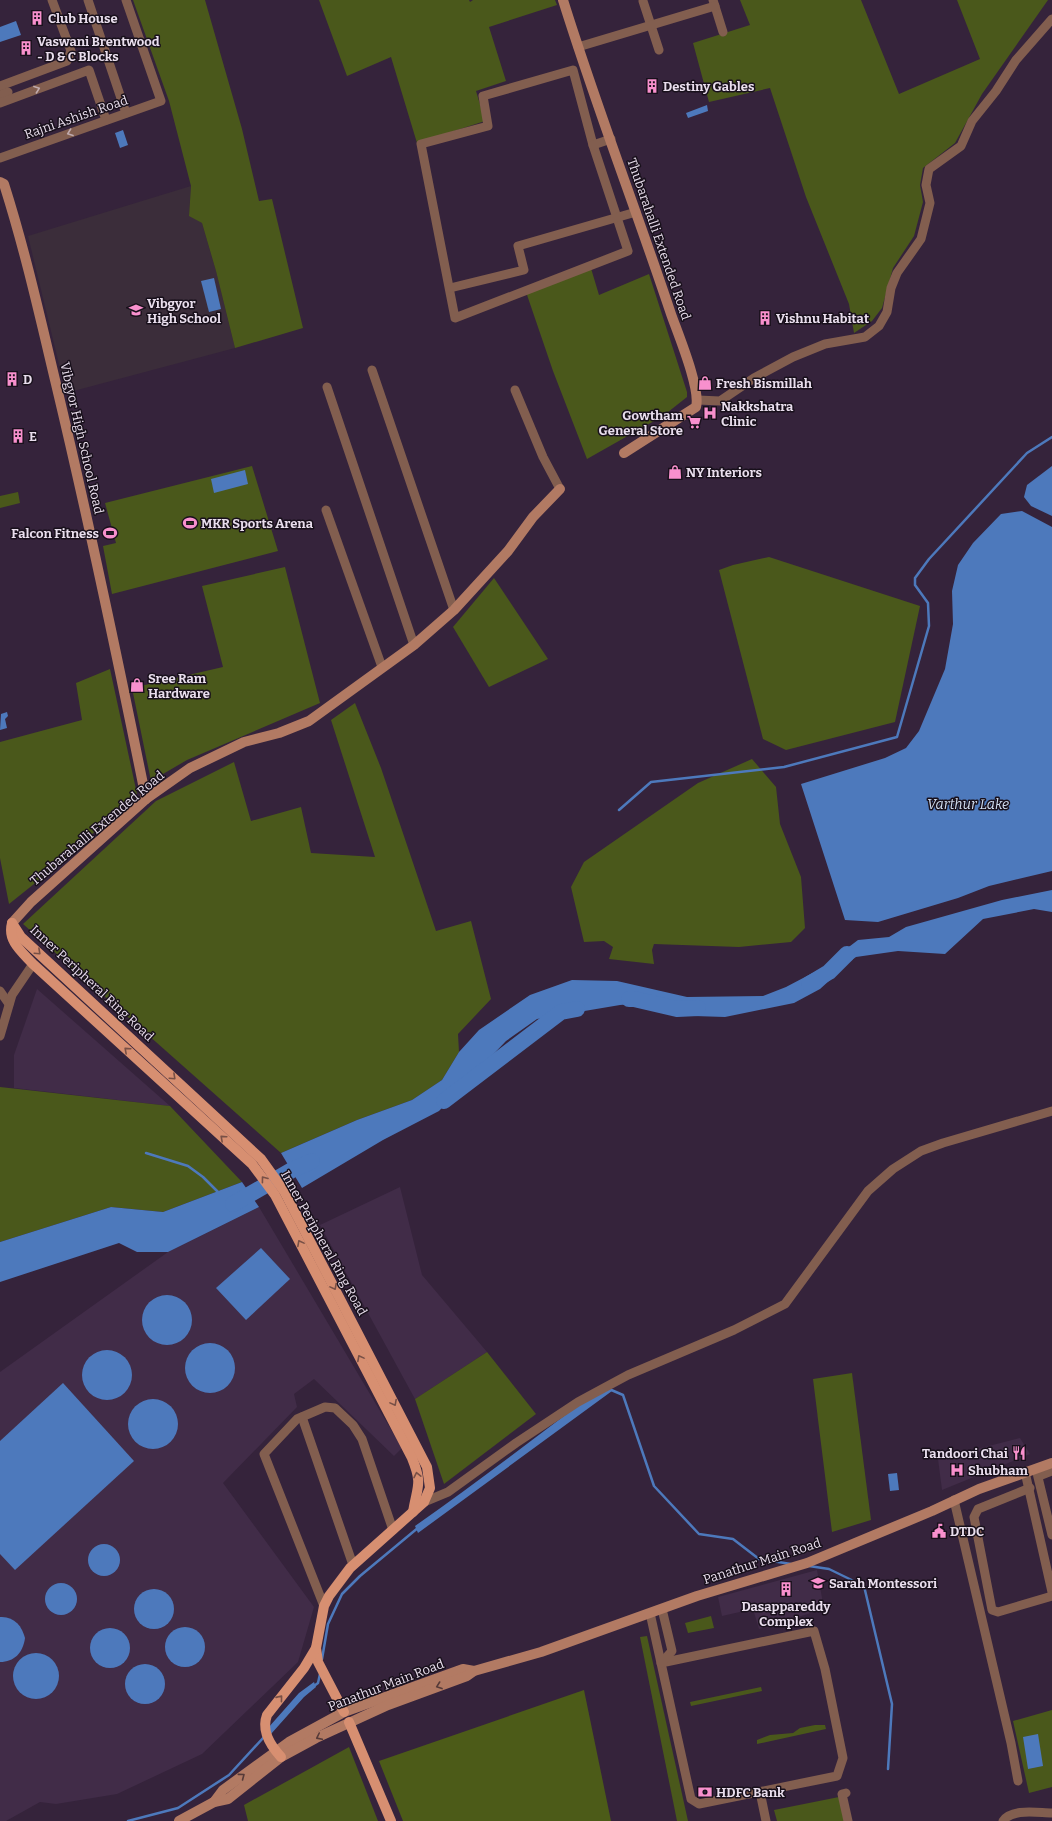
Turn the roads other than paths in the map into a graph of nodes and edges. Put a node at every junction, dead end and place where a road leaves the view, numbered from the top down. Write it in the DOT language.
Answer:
graph roads {
  1 [pos="52,0"];
  2 [pos="88,0"];
  3 [pos="126,0"];
  4 [pos="563,0"];
  5 [pos="643,1"];
  6 [pos="714,3"];
  7 [pos="1052,19"];
  8 [pos="651,25"];
  9 [pos="723,32"];
  10 [pos="578,47"];
  11 [pos="659,50"];
  12 [pos="0,86"];
  13 [pos="141,102"];
  14 [pos="0,103"];
  15 [pos="125,110"];
  16 [pos="106,120"];
  17 [pos="610,136"];
  18 [pos="593,142"];
  19 [pos="0,158"];
  20 [pos="0,182"];
  21 [pos="636,212"];
  22 [pos="617,217"];
  23 [pos="450,288"];
  24 [pos="372,370"];
  25 [pos="327,387"];
  26 [pos="515,390"];
  27 [pos="698,400"];
  28 [pos="624,453"];
  29 [pos="560,489"];
  30 [pos="326,510"];
  31 [pos="454,610"];
  32 [pos="414,645"];
  33 [pos="382,668"];
  34 [pos="146,799"];
  35 [pos="12,923"];
  36 [pos="18,941"];
  37 [pos="33,964"];
  38 [pos="0,991"];
  39 [pos="11,1000"];
  40 [pos="0,1036"];
  41 [pos="1052,1112"];
  42 [pos="279,1193"];
  43 [pos="302,1417"];
  44 [pos="1052,1463"];
  45 [pos="1052,1471"];
  46 [pos="1025,1472"];
  47 [pos="1037,1472"];
  48 [pos="1030,1488"];
  49 [pos="954,1500"];
  50 [pos="424,1502"];
  51 [pos="413,1512"];
  52 [pos="393,1530"];
  53 [pos="1052,1535"];
  54 [pos="353,1565"];
  55 [pos="1052,1592"];
  56 [pos="1052,1596"];
  57 [pos="324,1606"];
  58 [pos="662,1609"];
  59 [pos="650,1613"];
  60 [pos="316,1648"];
  61 [pos="661,1663"];
  62 [pos="474,1670"];
  63 [pos="344,1712"];
  64 [pos="349,1722"];
  65 [pos="278,1754"];
  66 [pos="1018,1781"];
  67 [pos="760,1792"];
  68 [pos="846,1793"];
  69 [pos="1052,1813"];
  70 [pos="179,1821"];
  71 [pos="391,1821"];
  72 [pos="766,1821"];
  73 [pos="848,1821"];
  74 [pos="1003,1821"];
  1 -- 12 [label="street"];
  2 -- 15 [label="street"];
  3 -- 15 [label="street, Rajni Ashish Road"];
  4 -- 10 [label="street, Thubarahalli Extended Road"];
  5 -- 8 [label="street"];
  6 -- 8 [label="street"];
  6 -- 9 [label="street"];
  7 -- 27 [label="street"];
  8 -- 10 [label="street"];
  8 -- 11 [label="street"];
  10 -- 17 [label="street, Thubarahalli Extended Road"];
  13 -- 15 [label="street"];
  14 -- 16 [label="street, one-way"];
  15 -- 16 [label="street, Rajni Ashish Road"];
  16 -- 19 [label="street, Rajni Ashish Road, one-way"];
  17 -- 18 [label="street"];
  17 -- 21 [label="street, Thubarahalli Extended Road"];
  18 -- 22 [label="street"];
  18 -- 23 [label="street"];
  20 -- 34 [label="street, Vibgyor High School Road"];
  21 -- 22 [label="street"];
  21 -- 27 [label="street, Thubarahalli Extended Road"];
  22 -- 23 [label="street"];
  22 -- 23 [label="street"];
  24 -- 31 [label="street"];
  25 -- 32 [label="street"];
  26 -- 29 [label="street"];
  27 -- 28 [label="street"];
  29 -- 31 [label="street, Thubarahalli Extended Road"];
  30 -- 33 [label="street"];
  31 -- 32 [label="street, Thubarahalli Extended Road"];
  32 -- 33 [label="street, Thubarahalli Extended Road"];
  33 -- 34 [label="street, Thubarahalli Extended Road"];
  34 -- 35 [label="street, Thubarahalli Extended Road"];
  35 -- 36 [label="main road, Inner Peripheral Ring Road"];
  36 -- 37 [label="main road, Inner Peripheral Ring Road"];
  36 -- 42 [label="main road, Inner Peripheral Ring Road, one-way"];
  37 -- 39 [label="street"];
  42 -- 37 [label="main road, Inner Peripheral Ring Road, one-way"];
  38 -- 39 [label="street"];
  39 -- 40 [label="street"];
  41 -- 50 [label="street"];
  42 -- 50 [label="main road, Inner Peripheral Ring Road, one-way"];
  51 -- 42 [label="main road, Inner Peripheral Ring Road, one-way"];
  43 -- 52 [label="street"];
  43 -- 54 [label="street"];
  43 -- 57 [label="street"];
  44 -- 47 [label="street, Panathur Main Road"];
  45 -- 47 [label="street"];
  46 -- 47 [label="street, Panathur Main Road"];
  46 -- 48 [label="street"];
  46 -- 49 [label="street, Panathur Main Road"];
  47 -- 53 [label="street"];
  48 -- 55 [label="street"];
  48 -- 56 [label="street"];
  49 -- 58 [label="street, Panathur Main Road"];
  49 -- 66 [label="street"];
  50 -- 51 [label="main road"];
  51 -- 52 [label="main road"];
  52 -- 54 [label="main road"];
  54 -- 57 [label="main road"];
  57 -- 60 [label="main road"];
  58 -- 59 [label="street, Panathur Main Road"];
  58 -- 61 [label="street"];
  59 -- 61 [label="street"];
  59 -- 62 [label="street, Panathur Main Road"];
  60 -- 63 [label="main road"];
  65 -- 60 [label="main road, one-way"];
  61 -- 67 [label="street"];
  61 -- 67 [label="street"];
  62 -- 63 [label="street, Panathur Main Road"];
  62 -- 64 [label="street, Panathur Main Road, one-way"];
  63 -- 65 [label="street, Panathur Main Road"];
  64 -- 65 [label="street, Panathur Main Road, one-way"];
  64 -- 71 [label="main road"];
  65 -- 70 [label="street, Panathur Main Road"];
  67 -- 72 [label="street"];
  68 -- 73 [label="street"];
  69 -- 74 [label="street"];
}
